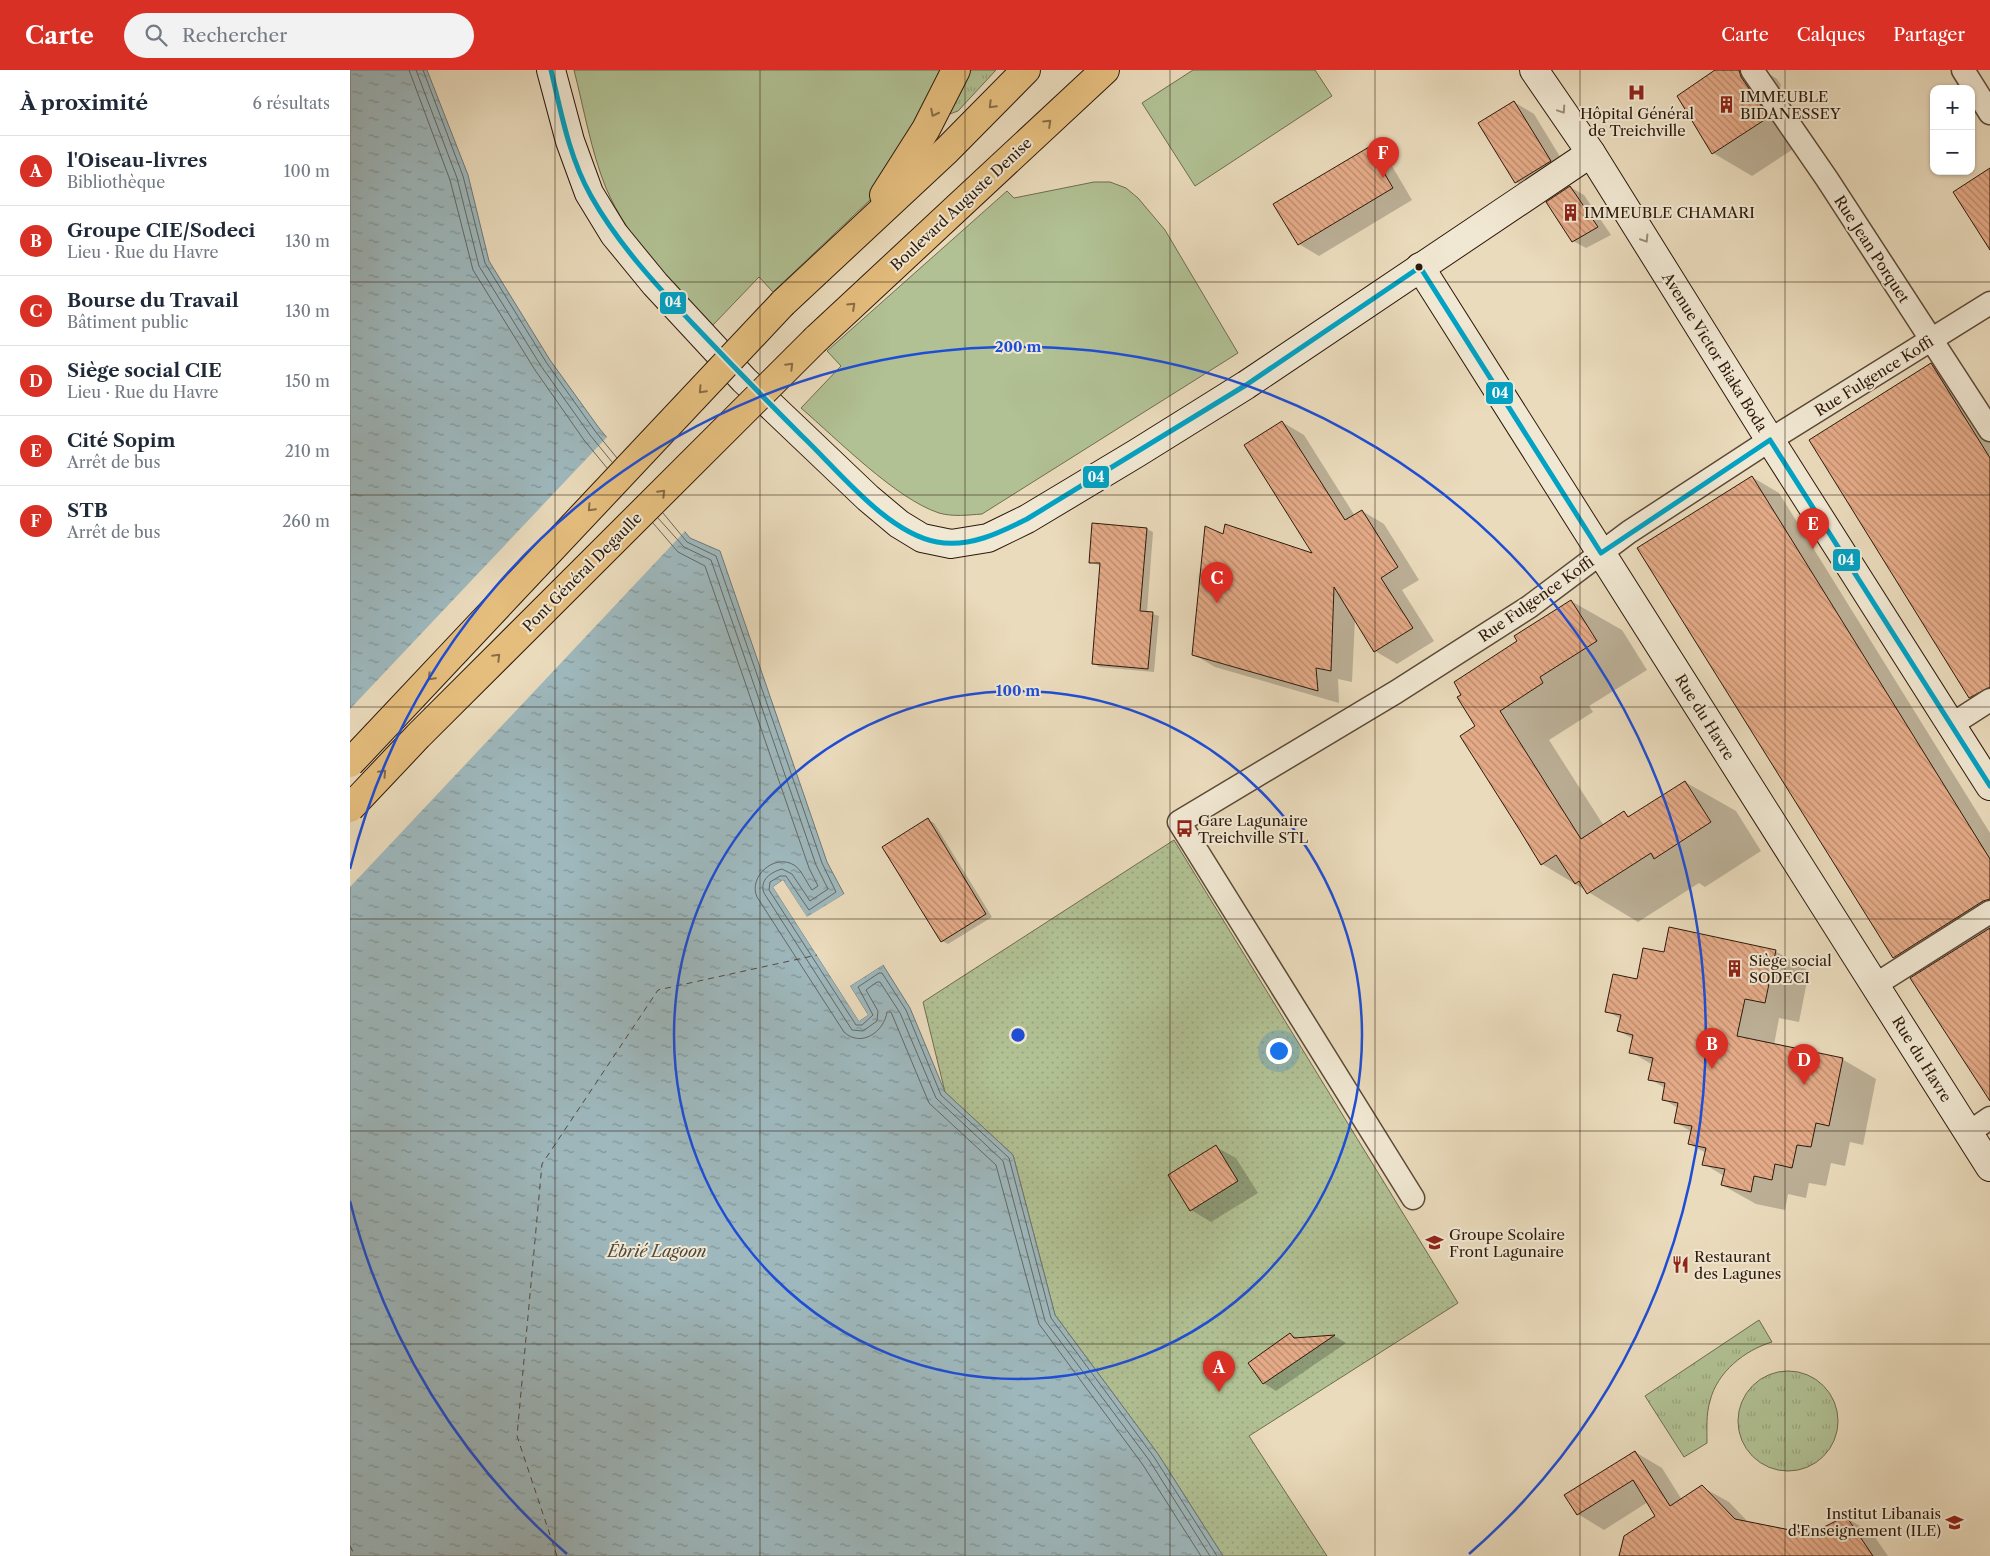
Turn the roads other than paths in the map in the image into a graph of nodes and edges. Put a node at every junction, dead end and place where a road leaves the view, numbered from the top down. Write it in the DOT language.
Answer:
graph roads {
  1 [pos="551,70"];
  2 [pos="956,70"];
  3 [pos="1026,70"];
  4 [pos="1105,70"];
  5 [pos="1534,70"];
  6 [pos="1752,70"];
  7 [pos="1963,70"];
  8 [pos="1990,113"];
  9 [pos="1591,153"];
  10 [pos="861,230"];
  11 [pos="1420,267"];
  12 [pos="1990,303"];
  13 [pos="816,339"];
  14 [pos="1932,340"];
  15 [pos="1990,430"];
  16 [pos="1770,440"];
  17 [pos="1601,553"];
  18 [pos="1990,700"];
  19 [pos="1951,725"];
  20 [pos="350,763"];
  21 [pos="1990,786"];
  22 [pos="350,808"];
  23 [pos="1990,912"];
  24 [pos="1875,985"];
  25 [pos="1979,1125"];
  26 [pos="1990,1167"];
  27 [pos="1413,1198"];
  1 -- 11 [label="main road"];
  2 -- 10 [label="highway, one-way"];
  3 -- 10 [label="highway, one-way"];
  13 -- 4 [label="highway, Boulevard Auguste Denise, one-way"];
  5 -- 9 [label="main road, Avenue Victor Biaka Boda, one-way"];
  6 -- 14 [label="street, Rue Jean Porquet"];
  7 -- 8 [label="street"];
  9 -- 11 [label="main road"];
  9 -- 16 [label="main road, Avenue Victor Biaka Boda, one-way"];
  10 -- 20 [label="highway, one-way, bridge"];
  11 -- 17 [label="main road, Rue du Havre"];
  12 -- 14 [label="street, Rue Fulgence Koffi"];
  22 -- 13 [label="highway, Pont Général Degaulle, one-way, bridge"];
  14 -- 15 [label="street, Rue Jean Porquet"];
  14 -- 16 [label="street, Rue Fulgence Koffi"];
  16 -- 17 [label="street, Rue Fulgence Koffi"];
  16 -- 19 [label="main road, Avenue Victor Biaka Boda"];
  17 -- 24 [label="main road, Rue du Havre"];
  17 -- 27 [label="street, Rue Fulgence Koffi"];
  18 -- 19 [label="street"];
  19 -- 21 [label="main road, Avenue Victor Biaka Boda"];
  23 -- 24 [label="street"];
  24 -- 25 [label="main road, Rue du Havre"];
  25 -- 26 [label="main road, Rue du Havre"];
}
